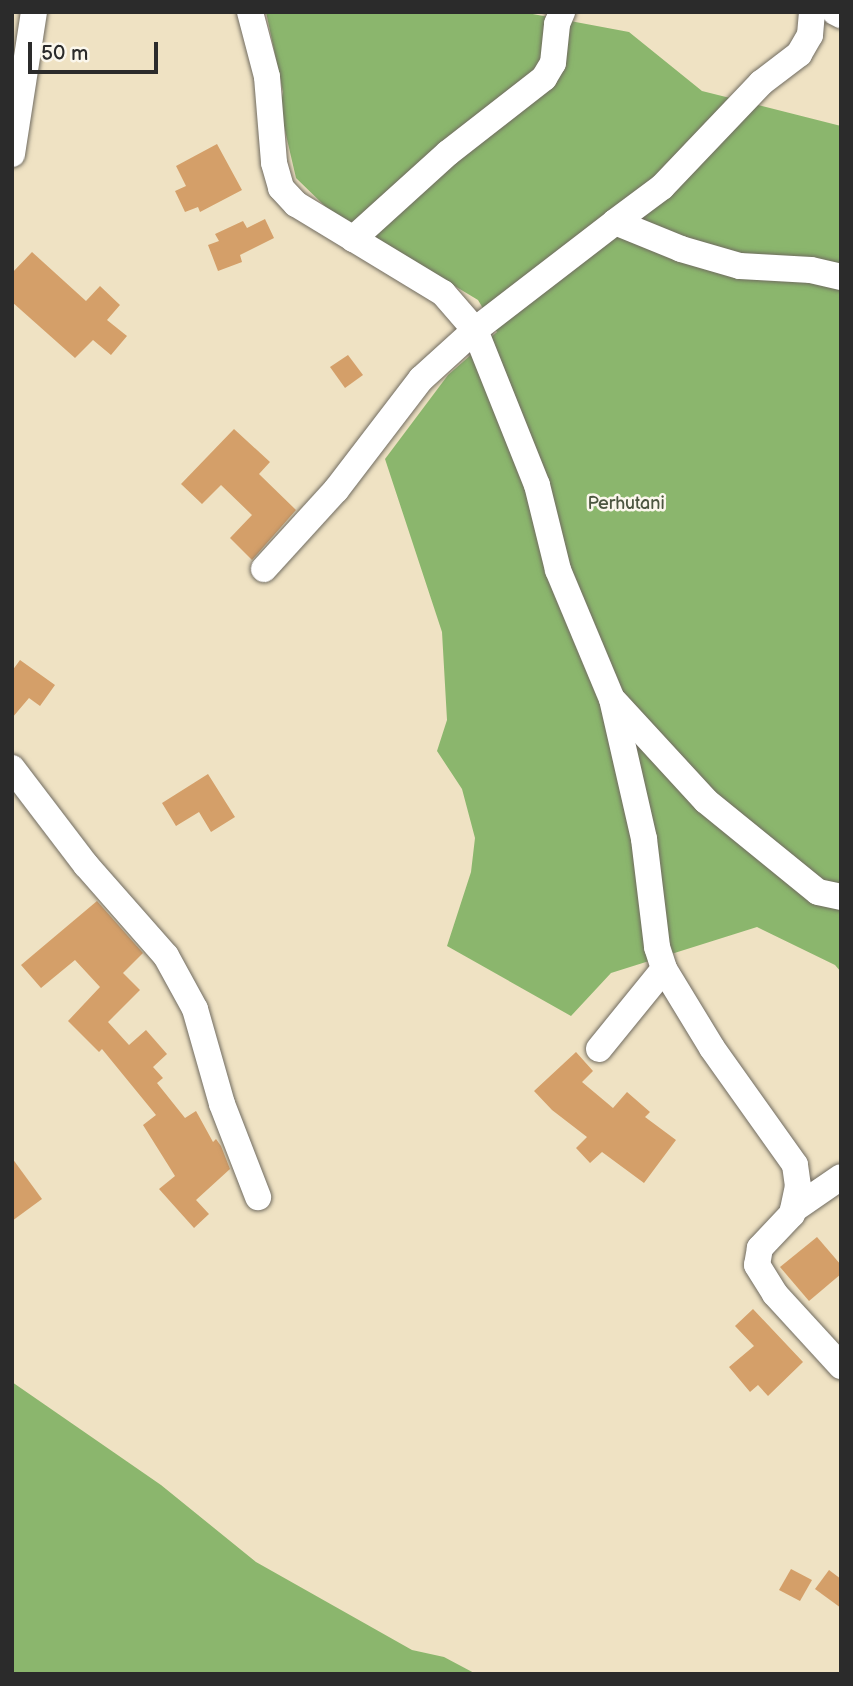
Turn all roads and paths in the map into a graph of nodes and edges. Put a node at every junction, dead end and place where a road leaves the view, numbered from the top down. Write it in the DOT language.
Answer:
graph roads {
  1 [pos="34,12"];
  2 [pos="250,12"];
  3 [pos="562,12"];
  4 [pos="812,12"];
  5 [pos="835,12"];
  6 [pos="841,15"];
  7 [pos="12,154"];
  8 [pos="615,222"];
  9 [pos="353,239"];
  10 [pos="841,277"];
  11 [pos="475,330"];
  12 [pos="264,569"];
  13 [pos="612,699"];
  14 [pos="12,768"];
  15 [pos="841,897"];
  16 [pos="663,969"];
  17 [pos="599,1049"];
  18 [pos="841,1177"];
  19 [pos="258,1197"];
  20 [pos="793,1210"];
  21 [pos="841,1366"];
  1 -- 7 [label="street"];
  2 -- 9 [label="street"];
  3 -- 9 [label="street"];
  4 -- 8 [label="street"];
  5 -- 6 [label="street"];
  8 -- 10 [label="street"];
  8 -- 11 [label="street"];
  9 -- 11 [label="street"];
  11 -- 12 [label="street"];
  11 -- 13 [label="street"];
  13 -- 15 [label="street"];
  13 -- 16 [label="street"];
  14 -- 19 [label="street"];
  16 -- 17 [label="street"];
  16 -- 20 [label="street"];
  18 -- 20 [label="street"];
  20 -- 21 [label="street"];
}
